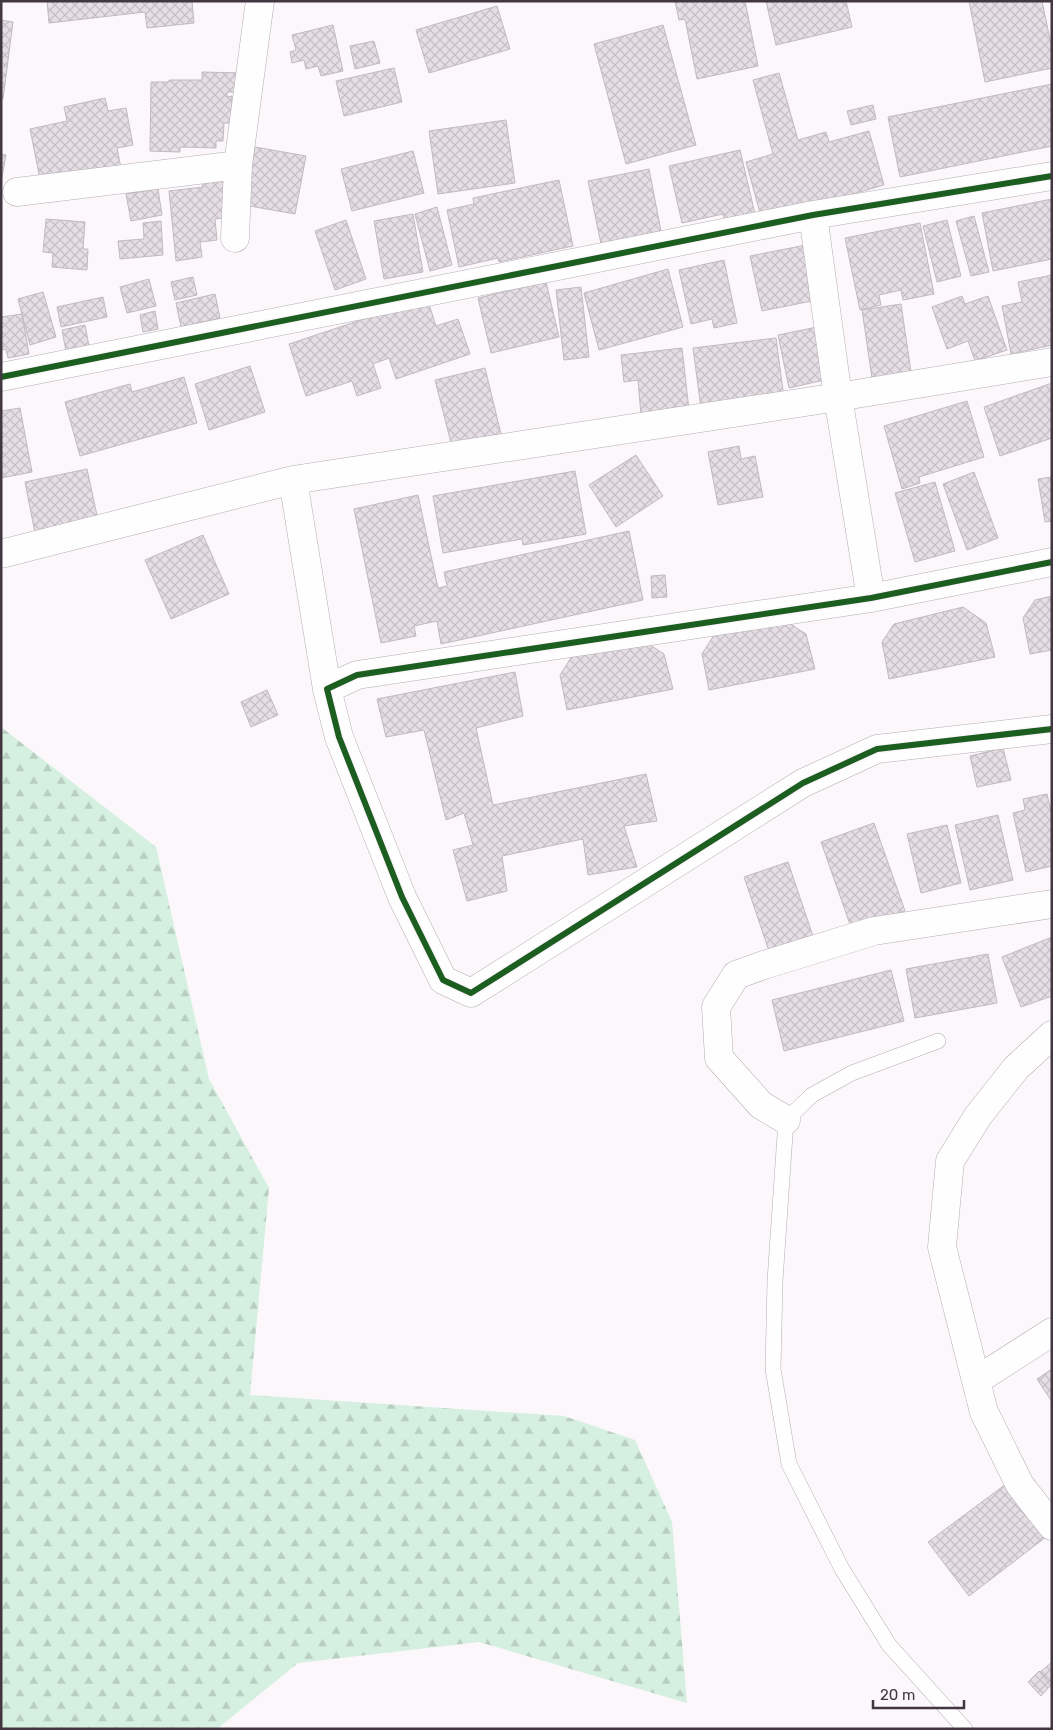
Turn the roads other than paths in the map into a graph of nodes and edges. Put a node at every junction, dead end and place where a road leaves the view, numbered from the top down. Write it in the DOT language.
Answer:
graph roads {
  1 [pos="260,1"];
  2 [pos="238,165"];
  3 [pos="1052,176"];
  4 [pos="17,192"];
  5 [pos="813,215"];
  6 [pos="235,238"];
  7 [pos="1052,362"];
  8 [pos="1,376"];
  9 [pos="838,397"];
  10 [pos="293,480"];
  11 [pos="1,554"];
  12 [pos="1052,562"];
  13 [pos="872,598"];
  14 [pos="327,689"];
  15 [pos="1052,729"];
  16 [pos="1052,904"];
  17 [pos="1052,1035"];
  18 [pos="938,1041"];
  19 [pos="786,1120"];
  20 [pos="1052,1332"];
  21 [pos="977,1380"];
  22 [pos="1052,1526"];
  23 [pos="965,1729"];
  1 -- 2 [label="street"];
  2 -- 4 [label="street"];
  2 -- 6 [label="street"];
  3 -- 5 [label="street"];
  5 -- 8 [label="street"];
  5 -- 9 [label="street"];
  7 -- 9 [label="street"];
  9 -- 10 [label="street"];
  9 -- 13 [label="street"];
  10 -- 11 [label="street"];
  10 -- 14 [label="street"];
  12 -- 13 [label="street"];
  13 -- 14 [label="street"];
  14 -- 15 [label="street"];
  16 -- 19 [label="street"];
  17 -- 21 [label="street"];
  18 -- 19 [label="lane"];
  19 -- 23 [label="lane"];
  20 -- 21 [label="street"];
  21 -- 22 [label="street"];
}
